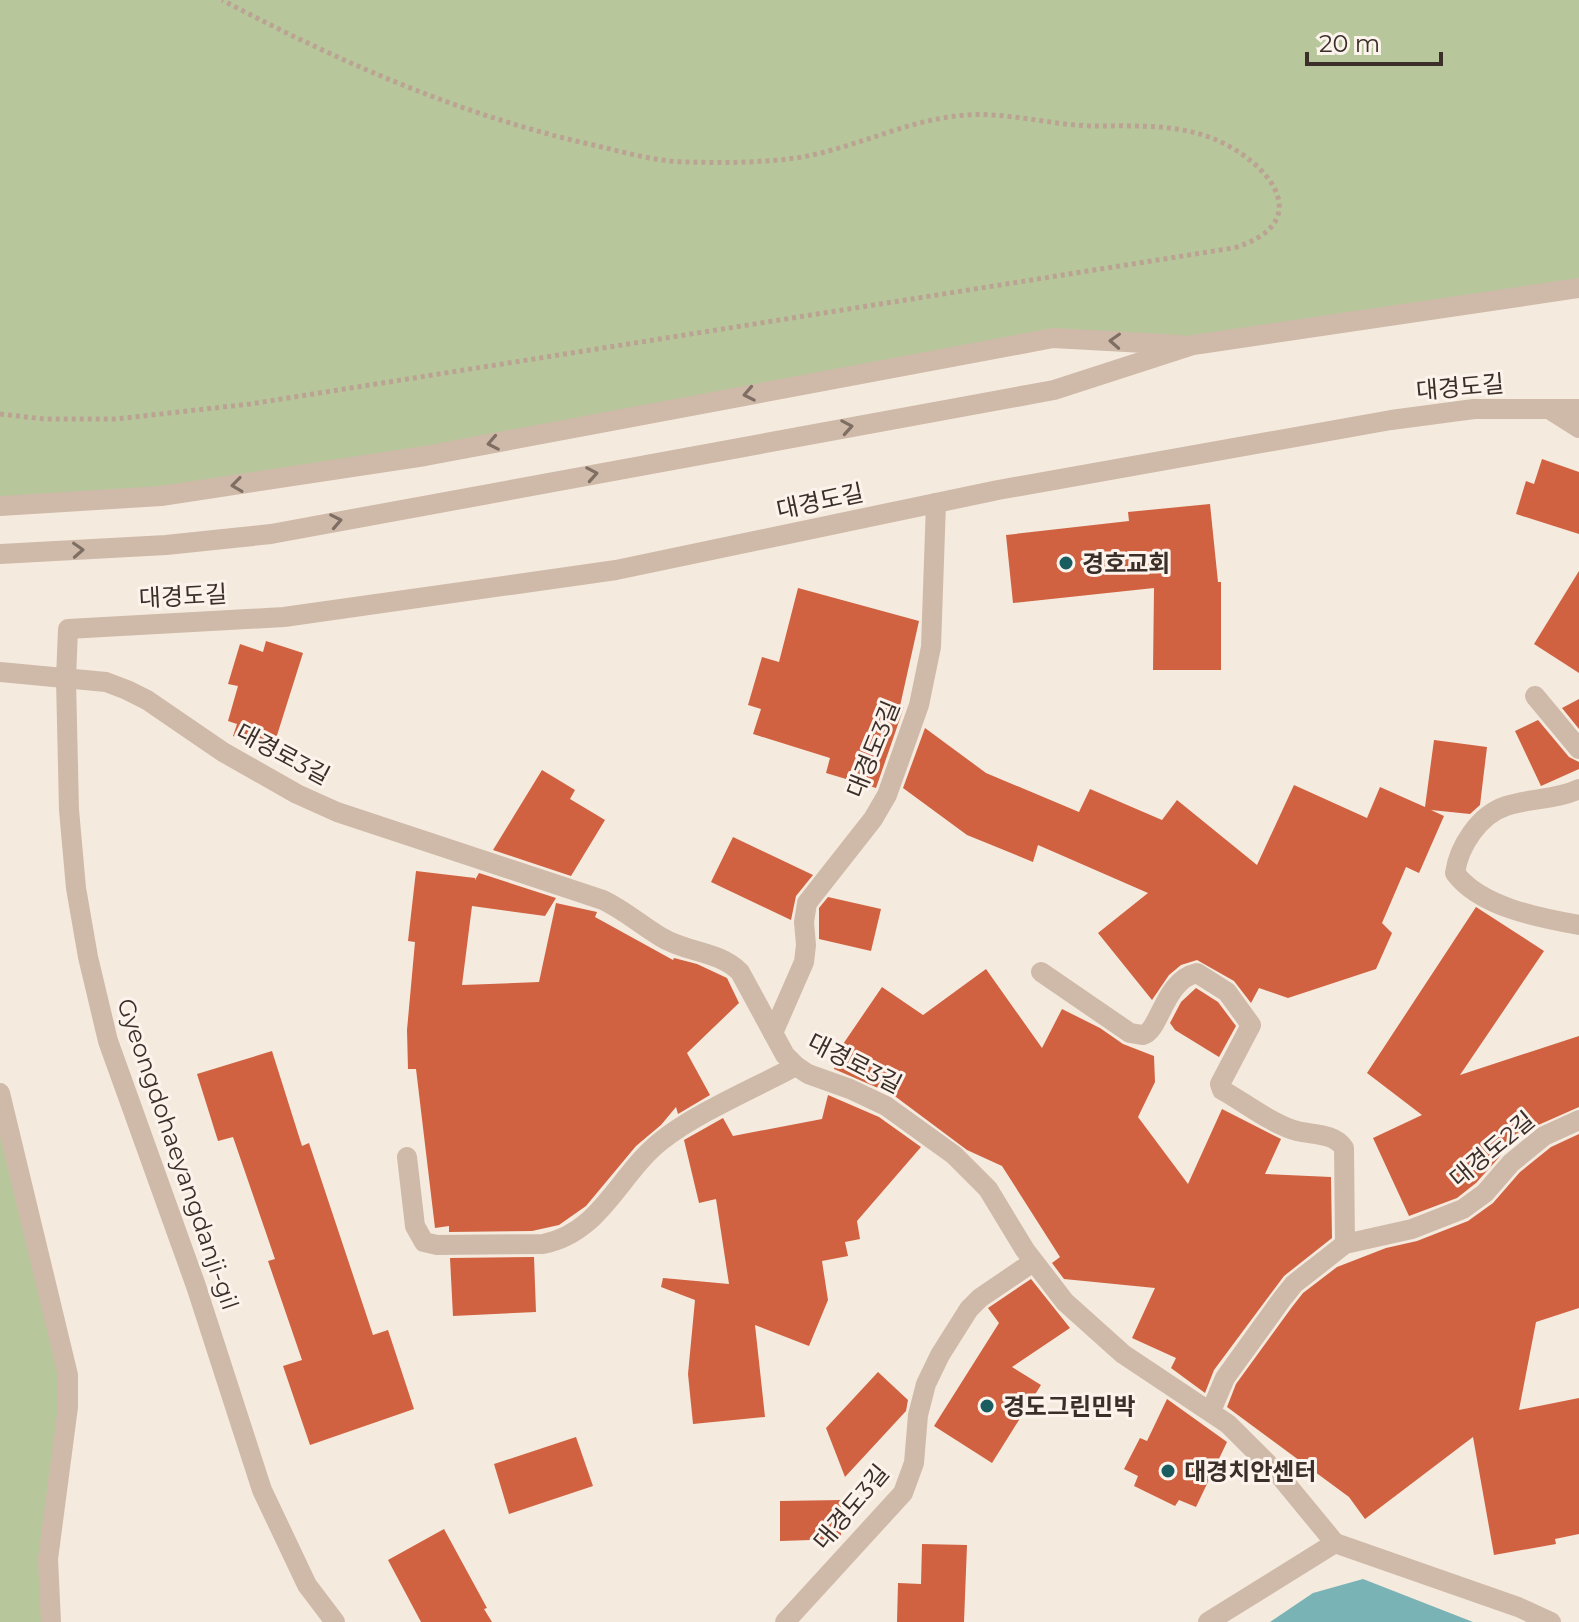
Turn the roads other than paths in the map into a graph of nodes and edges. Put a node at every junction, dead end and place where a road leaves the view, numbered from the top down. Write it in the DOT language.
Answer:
graph roads {
  1 [pos="1579,288"];
  2 [pos="1193,345"];
  3 [pos="1547,408"];
  4 [pos="1579,409"];
  5 [pos="1579,428"];
  6 [pos="936,503"];
  7 [pos="0,506"];
  8 [pos="0,554"];
  9 [pos="68,629"];
  10 [pos="0,672"];
  11 [pos="66,679"];
  12 [pos="1535,696"];
  13 [pos="1579,749"];
  14 [pos="1579,789"];
  15 [pos="1579,925"];
  16 [pos="1041,972"];
  17 [pos="773,1033"];
  18 [pos="796,1066"];
  19 [pos="0,1093"];
  20 [pos="1579,1120"];
  21 [pos="407,1157"];
  22 [pos="1345,1244"];
  23 [pos="1033,1262"];
  24 [pos="1211,1411"];
  25 [pos="1335,1543"];
  26 [pos="51,1622"];
  27 [pos="335,1622"];
  28 [pos="785,1622"];
  29 [pos="1208,1622"];
  30 [pos="1551,1622"];
  1 -- 2 [label="street"];
  2 -- 7 [label="street, one-way"];
  8 -- 2 [label="street, one-way"];
  3 -- 4 [label="street, 대경도길"];
  3 -- 5 [label="street"];
  3 -- 6 [label="street, 대경도길"];
  6 -- 9 [label="street, 대경도길"];
  6 -- 17 [label="street, 대경도3길"];
  9 -- 11 [label="street, Gyeongdohaeyangdanji-gil"];
  10 -- 11 [label="street, 대경로3길"];
  11 -- 17 [label="street, 대경로3길"];
  11 -- 27 [label="street, Gyeongdohaeyangdanji-gil"];
  12 -- 13 [label="street"];
  14 -- 15 [label="street"];
  16 -- 22 [label="street"];
  17 -- 18 [label="street, 대경로3길"];
  18 -- 21 [label="street"];
  18 -- 23 [label="street, 대경로3길"];
  19 -- 26 [label="street"];
  20 -- 22 [label="street, 대경도2길"];
  22 -- 24 [label="street, 대경도2길"];
  23 -- 24 [label="street, 대경로3길"];
  23 -- 28 [label="street, 대경도3길"];
  24 -- 25 [label="street, 대경로3길"];
  25 -- 29 [label="street"];
  25 -- 30 [label="street"];
}
